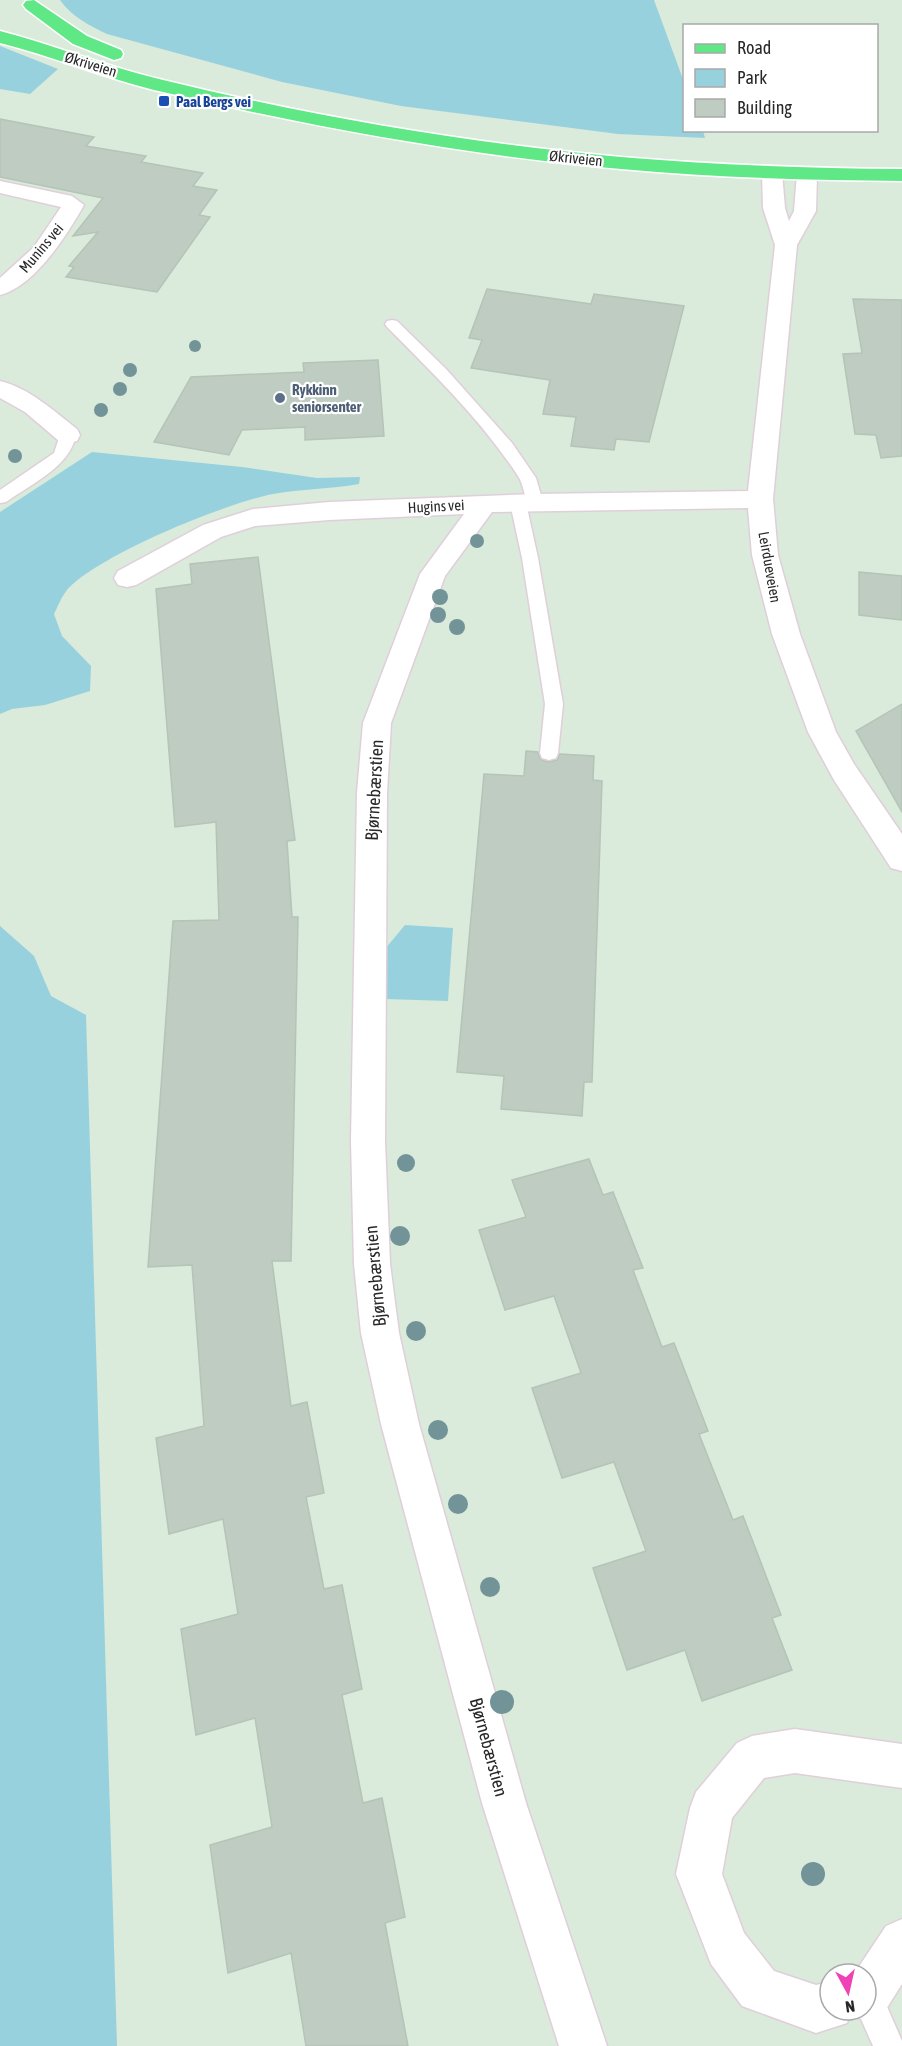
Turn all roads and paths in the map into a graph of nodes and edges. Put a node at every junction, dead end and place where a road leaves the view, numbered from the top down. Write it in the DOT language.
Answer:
graph roads {
  1 [pos="16,19"];
  2 [pos="254,104"];
  3 [pos="772,173"];
  4 [pos="807,174"];
  5 [pos="902,175"];
  6 [pos="0,187"];
  7 [pos="786,245"];
  8 [pos="0,288"];
  9 [pos="392,324"];
  10 [pos="0,388"];
  11 [pos="68,435"];
  12 [pos="0,498"];
  13 [pos="760,499"];
  14 [pos="513,503"];
  15 [pos="127,578"];
  16 [pos="549,753"];
  17 [pos="902,859"];
  18 [pos="902,1766"];
  19 [pos="902,1942"];
  20 [pos="878,1979"];
  21 [pos="818,2009"];
  22 [pos="878,2022"];
  23 [pos="583,2046"];
  24 [pos="889,2046"];
  1 -- 2 [label="main road, Økriveien"];
  1 -- 2 [label="main road, Økriveien"];
  2 -- 3 [label="main road, Økriveien"];
  3 -- 4 [label="main road, Økriveien"];
  3 -- 7 [label="street, Leirdueveien"];
  4 -- 5 [label="main road, Økriveien"];
  4 -- 7 [label="street, Leirdueveien"];
  6 -- 8 [label="street, Munins vei"];
  7 -- 13 [label="street, Leirdueveien"];
  9 -- 14 [label="lane"];
  10 -- 11 [label="street"];
  11 -- 12 [label="lane"];
  13 -- 14 [label="street, Hugins vei"];
  13 -- 17 [label="street, Leirdueveien"];
  14 -- 15 [label="street, Hugins vei"];
  14 -- 16 [label="lane"];
  14 -- 23 [label="street, Bjørnebærstien"];
  18 -- 21 [label="street"];
  19 -- 20 [label="street"];
  22 -- 24 [label="lane"];
}
